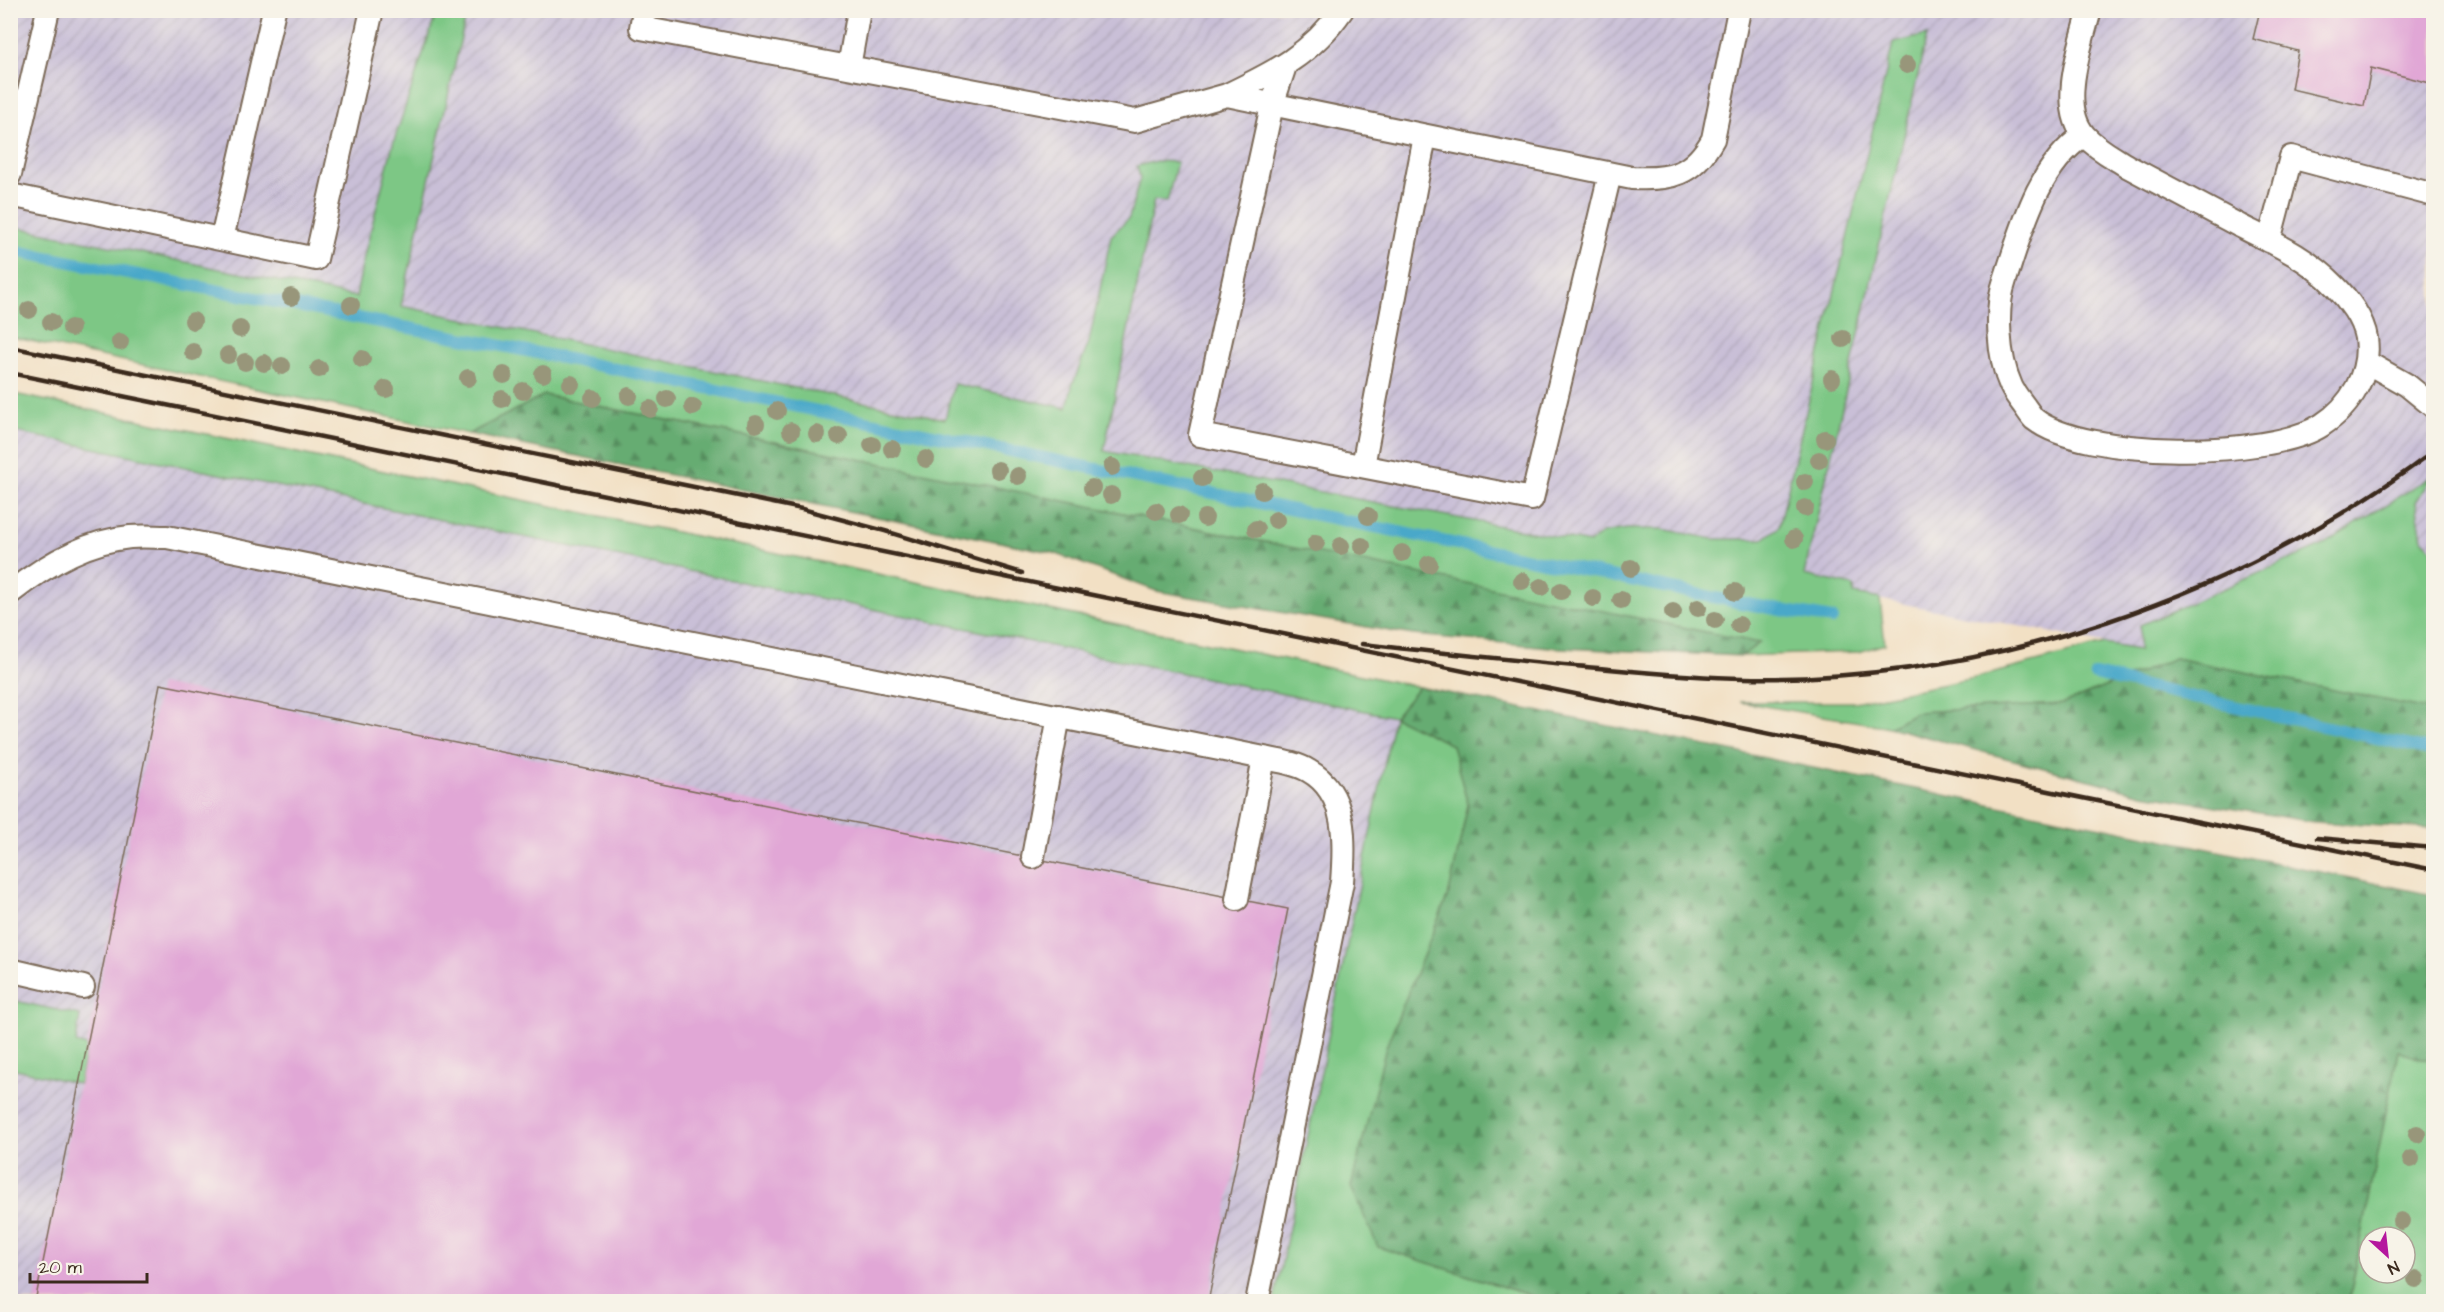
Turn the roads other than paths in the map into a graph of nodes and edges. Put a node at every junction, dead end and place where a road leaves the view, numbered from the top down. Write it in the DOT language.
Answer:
graph roads {
  1 [pos="48,10"];
  2 [pos="274,10"];
  3 [pos="372,10"];
  4 [pos="644,10"];
  5 [pos="859,10"];
  6 [pos="1342,10"];
  7 [pos="1739,10"];
  8 [pos="2090,10"];
  9 [pos="1285,66"];
  10 [pos="849,67"];
  11 [pos="1227,95"];
  12 [pos="1272,105"];
  13 [pos="2084,135"];
  14 [pos="1425,136"];
  15 [pos="10,174"];
  16 [pos="1610,174"];
  17 [pos="10,195"];
  18 [pos="2433,195"];
  19 [pos="222,239"];
  20 [pos="2269,241"];
  21 [pos="2366,363"];
  22 [pos="2433,406"];
  23 [pos="1363,466"];
  24 [pos="10,592"];
  25 [pos="1059,716"];
  26 [pos="1264,758"];
  27 [pos="1033,857"];
  28 [pos="1237,898"];
  29 [pos="10,970"];
  30 [pos="83,987"];
  31 [pos="1257,1302"];
  1 -- 15 [label="lane"];
  2 -- 19 [label="lane"];
  3 -- 19 [label="lane"];
  4 -- 10 [label="lane"];
  5 -- 10 [label="lane"];
  6 -- 9 [label="lane"];
  7 -- 16 [label="lane"];
  8 -- 13 [label="lane"];
  9 -- 11 [label="lane"];
  9 -- 12 [label="lane"];
  10 -- 11 [label="lane"];
  11 -- 12 [label="lane"];
  12 -- 14 [label="lane"];
  12 -- 23 [label="lane"];
  13 -- 20 [label="lane"];
  13 -- 21 [label="lane"];
  14 -- 16 [label="lane"];
  14 -- 23 [label="lane"];
  16 -- 23 [label="lane"];
  17 -- 19 [label="lane"];
  18 -- 20 [label="lane"];
  20 -- 21 [label="lane"];
  21 -- 22 [label="lane"];
  24 -- 25 [label="lane"];
  25 -- 26 [label="lane"];
  25 -- 27 [label="lane"];
  26 -- 28 [label="lane"];
  26 -- 31 [label="lane"];
  29 -- 30 [label="lane"];
}
